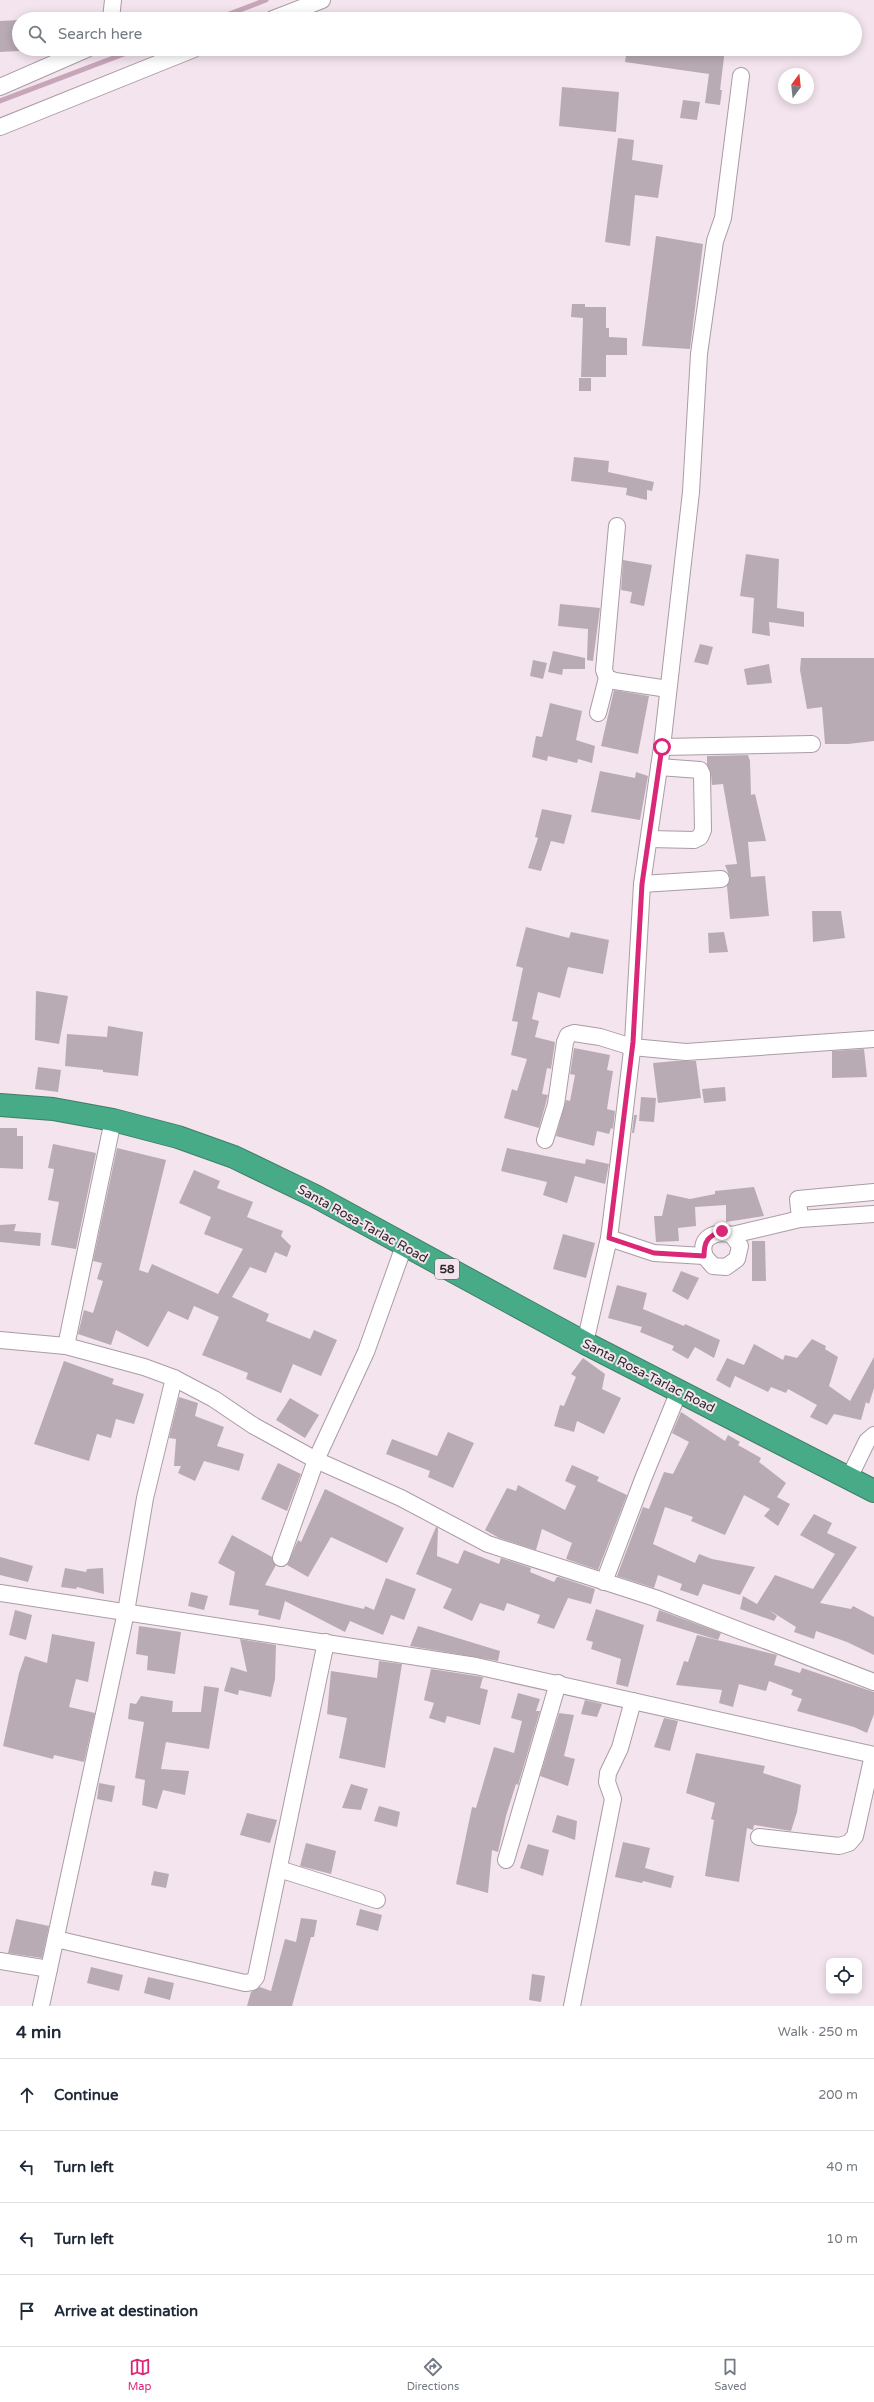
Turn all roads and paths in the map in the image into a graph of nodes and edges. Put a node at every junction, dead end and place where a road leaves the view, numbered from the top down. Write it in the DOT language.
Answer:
graph roads {
  1 [pos="113,0"];
  2 [pos="322,0"];
  3 [pos="112,12"];
  4 [pos="290,12"];
  5 [pos="71,56"];
  6 [pos="177,56"];
  7 [pos="741,76"];
  8 [pos="0,88"];
  9 [pos="0,127"];
  10 [pos="617,526"];
  11 [pos="607,678"];
  12 [pos="668,689"];
  13 [pos="598,713"];
  14 [pos="812,744"];
  15 [pos="662,747"];
  16 [pos="659,767"];
  17 [pos="650,839"];
  18 [pos="722,879"];
  19 [pos="642,884"];
  20 [pos="874,1039"];
  21 [pos="632,1047"];
  22 [pos="0,1105"];
  23 [pos="113,1120"];
  24 [pos="545,1140"];
  25 [pos="874,1192"];
  26 [pos="874,1214"];
  27 [pos="800,1219"];
  28 [pos="732,1235"];
  29 [pos="609,1238"];
  30 [pos="404,1246"];
  31 [pos="704,1256"];
  32 [pos="0,1340"];
  33 [pos="585,1342"];
  34 [pos="66,1346"];
  35 [pos="174,1378"];
  36 [pos="679,1391"];
  37 [pos="874,1435"];
  38 [pos="316,1460"];
  39 [pos="849,1478"];
  40 [pos="874,1491"];
  41 [pos="281,1558"];
  42 [pos="604,1582"];
  43 [pos="0,1593"];
  44 [pos="126,1612"];
  45 [pos="326,1642"];
  46 [pos="874,1682"];
  47 [pos="558,1683"];
  48 [pos="633,1701"];
  49 [pos="873,1755"];
  50 [pos="759,1837"];
  51 [pos="506,1860"];
  52 [pos="279,1869"];
  53 [pos="377,1900"];
  54 [pos="56,1939"];
  55 [pos="0,1961"];
  56 [pos="49,1969"];
  57 [pos="41,2006"];
  58 [pos="572,2006"];
  1 -- 3 [label="street"];
  2 -- 4 [label="street"];
  5 -- 8 [label="street"];
  6 -- 9 [label="street"];
  7 -- 12 [label="street"];
  10 -- 11 [label="street"];
  11 -- 12 [label="street"];
  11 -- 13 [label="street"];
  12 -- 15 [label="street"];
  14 -- 15 [label="street"];
  15 -- 16 [label="street"];
  16 -- 17 [label="street"];
  16 -- 17 [label="street"];
  17 -- 19 [label="street"];
  18 -- 19 [label="street"];
  19 -- 21 [label="street"];
  20 -- 21 [label="street"];
  21 -- 24 [label="street"];
  21 -- 29 [label="street"];
  22 -- 23 [label="highway, Santa Rosa-Tarlac Road / 58"];
  23 -- 30 [label="highway, Santa Rosa-Tarlac Road / 58"];
  23 -- 34 [label="street"];
  25 -- 27 [label="street"];
  26 -- 27 [label="street"];
  27 -- 28 [label="street"];
  28 -- 31 [label="street"];
  28 -- 31 [label="street"];
  29 -- 31 [label="street"];
  29 -- 33 [label="street"];
  30 -- 33 [label="highway, Santa Rosa-Tarlac Road / 58"];
  30 -- 38 [label="street"];
  32 -- 34 [label="street"];
  33 -- 36 [label="highway, Santa Rosa-Tarlac Road / 58"];
  34 -- 35 [label="street"];
  35 -- 38 [label="street"];
  35 -- 44 [label="street"];
  36 -- 39 [label="highway, Santa Rosa-Tarlac Road / 58"];
  36 -- 42 [label="street"];
  37 -- 39 [label="street"];
  38 -- 41 [label="street"];
  38 -- 42 [label="street"];
  39 -- 40 [label="highway, Santa Rosa-Tarlac Road / 58"];
  42 -- 46 [label="street"];
  43 -- 44 [label="street"];
  44 -- 45 [label="street"];
  44 -- 54 [label="street"];
  45 -- 47 [label="street"];
  45 -- 52 [label="street"];
  47 -- 48 [label="street"];
  47 -- 51 [label="street"];
  48 -- 49 [label="street"];
  48 -- 58 [label="street"];
  49 -- 50 [label="street"];
  52 -- 53 [label="street"];
  52 -- 54 [label="street"];
  54 -- 56 [label="street"];
  55 -- 56 [label="street"];
  56 -- 57 [label="street"];
}
